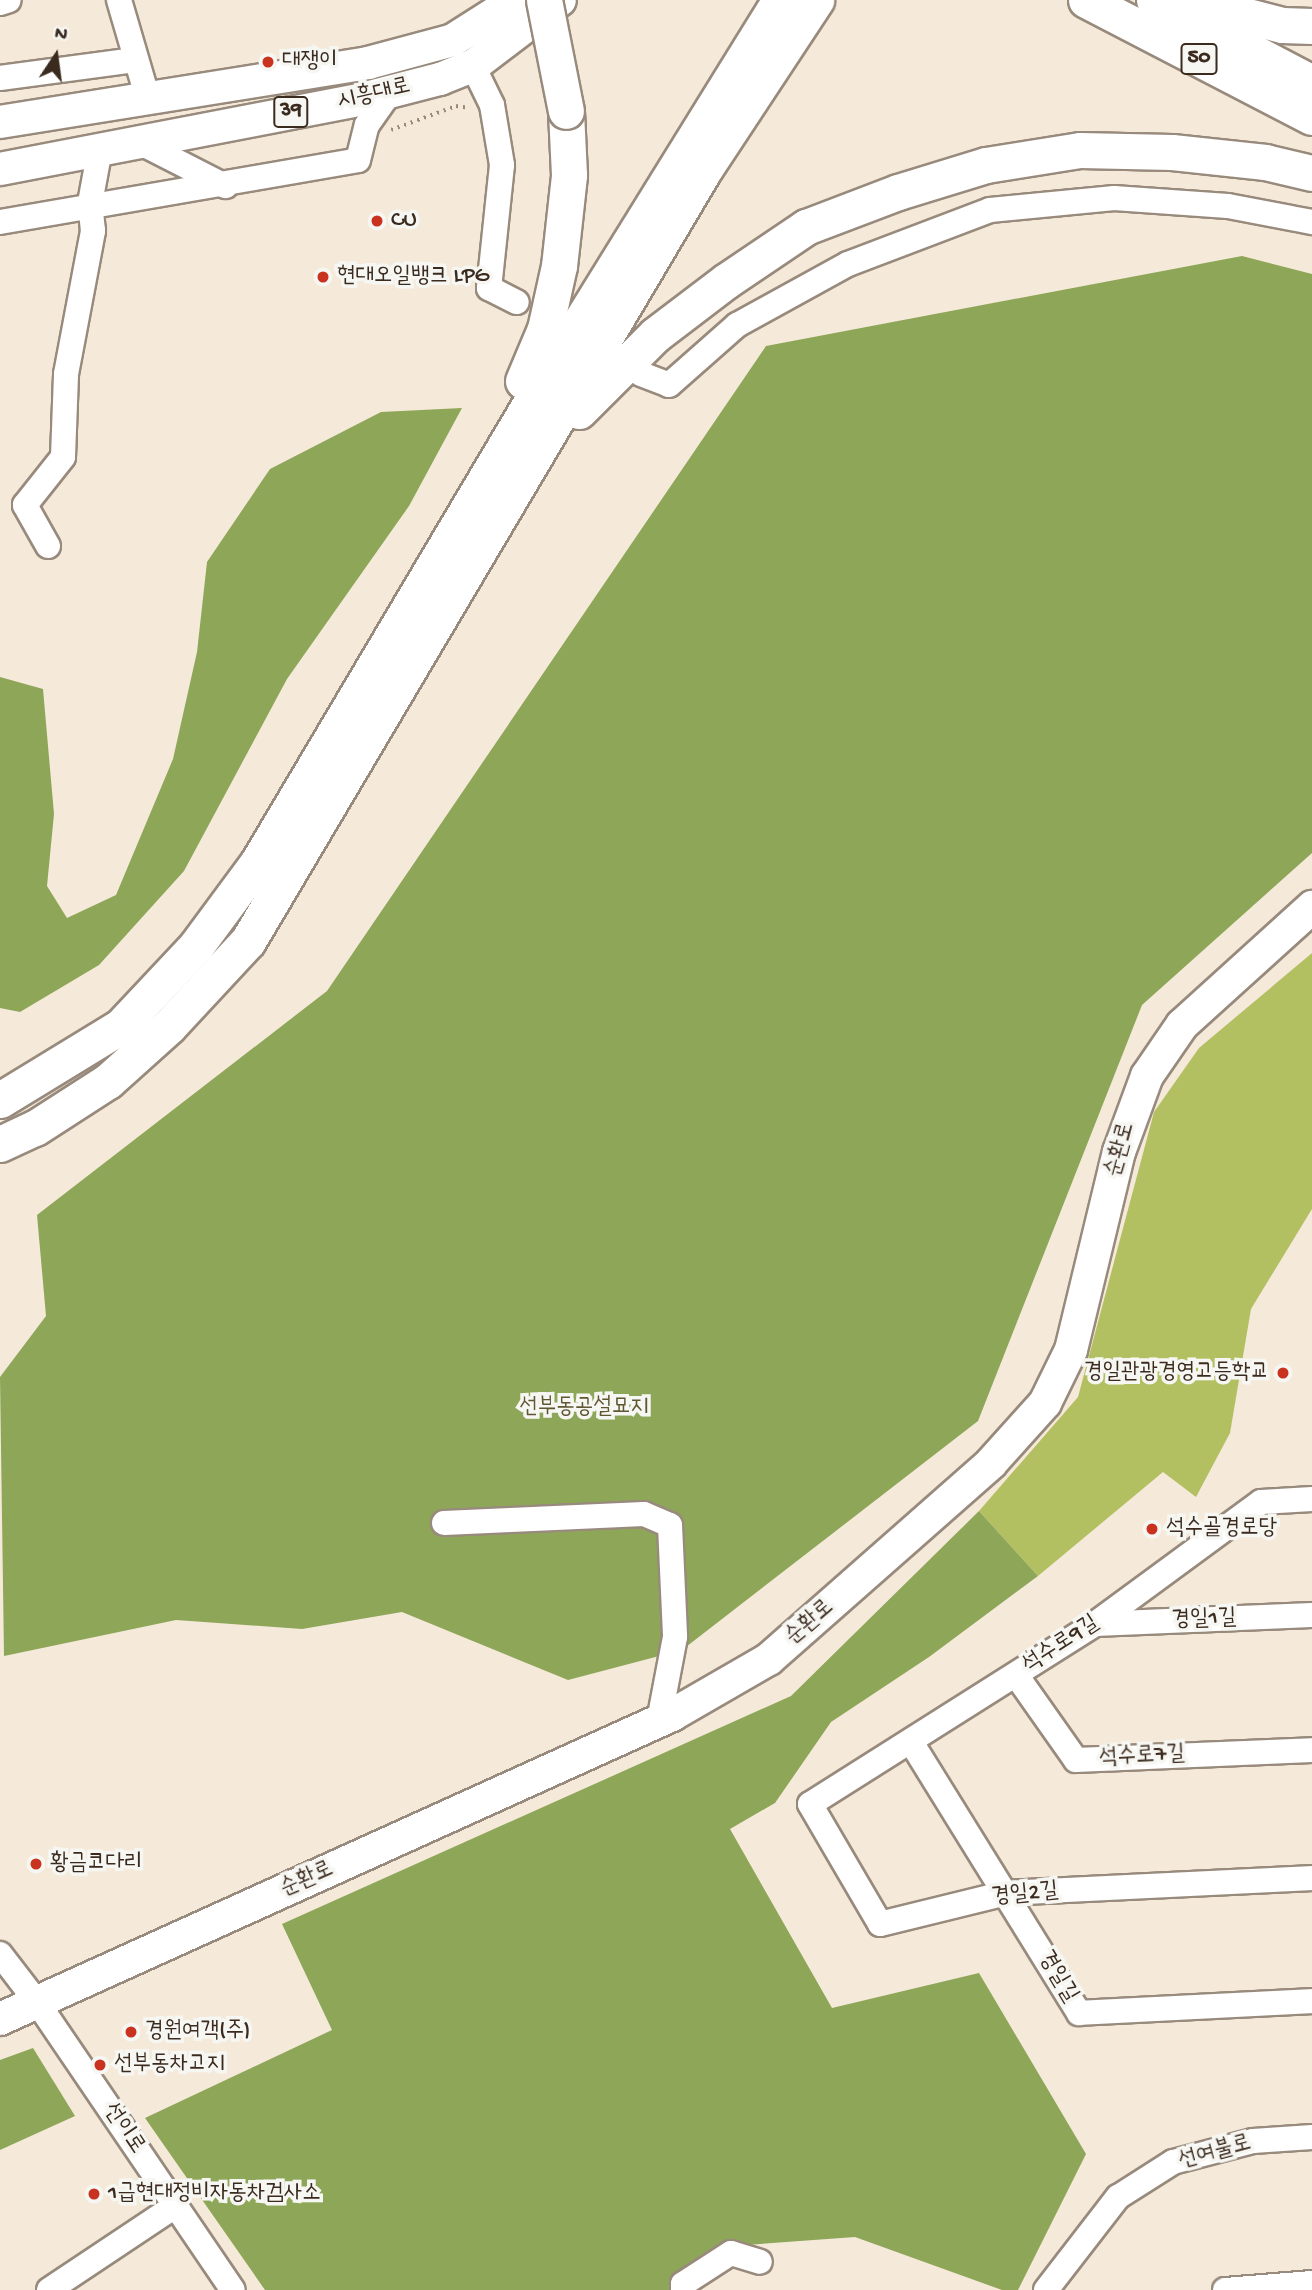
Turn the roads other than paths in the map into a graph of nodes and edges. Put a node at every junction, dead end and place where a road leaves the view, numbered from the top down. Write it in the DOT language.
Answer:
graph roads {
  1 [pos="9,0"];
  2 [pos="119,0"];
  3 [pos="516,0"];
  4 [pos="544,0"];
  5 [pos="560,0"];
  6 [pos="780,0"];
  7 [pos="816,0"];
  8 [pos="1086,0"];
  9 [pos="1154,0"];
  10 [pos="1187,0"];
  11 [pos="0,3"];
  12 [pos="1312,26"];
  13 [pos="135,60"];
  14 [pos="473,66"];
  15 [pos="0,78"];
  16 [pos="1312,83"];
  17 [pos="391,91"];
  18 [pos="148,99"];
  19 [pos="1312,117"];
  20 [pos="0,122"];
  21 [pos="139,142"];
  22 [pos="100,149"];
  23 [pos="0,169"];
  24 [pos="1312,173"];
  25 [pos="225,186"];
  26 [pos="90,203"];
  27 [pos="0,222"];
  28 [pos="1312,222"];
  29 [pos="517,302"];
  30 [pos="640,374"];
  31 [pos="475,495"];
  32 [pos="48,546"];
  33 [pos="478,554"];
  34 [pos="1312,907"];
  35 [pos="0,1100"];
  36 [pos="0,1144"];
  37 [pos="1312,1499"];
  38 [pos="444,1523"];
  39 [pos="1312,1615"];
  40 [pos="1095,1624"];
  41 [pos="1016,1675"];
  42 [pos="659,1721"];
  43 [pos="911,1742"];
  44 [pos="1312,1750"];
  45 [pos="810,1804"];
  46 [pos="1312,1878"];
  47 [pos="1006,1893"];
  48 [pos="0,1954"];
  49 [pos="1312,2001"];
  50 [pos="37,2002"];
  51 [pos="0,2019"];
  52 [pos="1312,2137"];
  53 [pos="176,2206"];
  54 [pos="760,2262"];
  55 [pos="1312,2283"];
  56 [pos="49,2290"];
  57 [pos="233,2290"];
  58 [pos="683,2290"];
  59 [pos="1046,2290"];
  60 [pos="1225,2290"];
  1 -- 11 [label="street"];
  2 -- 13 [label="street"];
  3 -- 18 [label="main road, 시흥대로 / 39"];
  4 -- 31 [label="highway, bridge"];
  5 -- 14 [label="main road, 시흥대로 / 39"];
  6 -- 31 [label="highway"];
  7 -- 33 [label="highway"];
  8 -- 19 [label="highway, 50"];
  9 -- 16 [label="highway, 50"];
  10 -- 12 [label="highway"];
  13 -- 15 [label="street"];
  13 -- 18 [label="street"];
  14 -- 17 [label="main road, 시흥대로 / 39"];
  14 -- 29 [label="street"];
  17 -- 21 [label="main road, 시흥대로 / 39"];
  17 -- 25 [label="street"];
  18 -- 20 [label="main road, 시흥대로 / 39"];
  21 -- 22 [label="main road, 시흥대로 / 39"];
  21 -- 25 [label="street"];
  22 -- 23 [label="main road, 시흥대로 / 39"];
  22 -- 26 [label="street"];
  24 -- 33 [label="highway"];
  25 -- 26 [label="street"];
  26 -- 27 [label="street"];
  26 -- 32 [label="street"];
  28 -- 30 [label="street"];
  31 -- 35 [label="highway"];
  33 -- 36 [label="highway"];
  34 -- 42 [label="main road, 순환로"];
  37 -- 40 [label="street, 석수로9길"];
  38 -- 42 [label="street"];
  39 -- 40 [label="street, 경일1길"];
  40 -- 41 [label="street, 석수로9길"];
  41 -- 43 [label="street, 석수로9길"];
  41 -- 44 [label="street, 석수로7길"];
  42 -- 50 [label="main road, 순환로"];
  43 -- 45 [label="street, 석수로9길"];
  43 -- 47 [label="street, 경일길"];
  45 -- 47 [label="street, 경일2길"];
  46 -- 47 [label="street, 경일2길"];
  47 -- 49 [label="street, 경일길"];
  48 -- 50 [label="street, 선이로"];
  50 -- 51 [label="main road, 순환로"];
  50 -- 53 [label="street, 선이로"];
  52 -- 59 [label="street, 선여불로"];
  53 -- 56 [label="street"];
  53 -- 57 [label="street, 선이로"];
  54 -- 58 [label="street"];
  55 -- 60 [label="street"];
}
